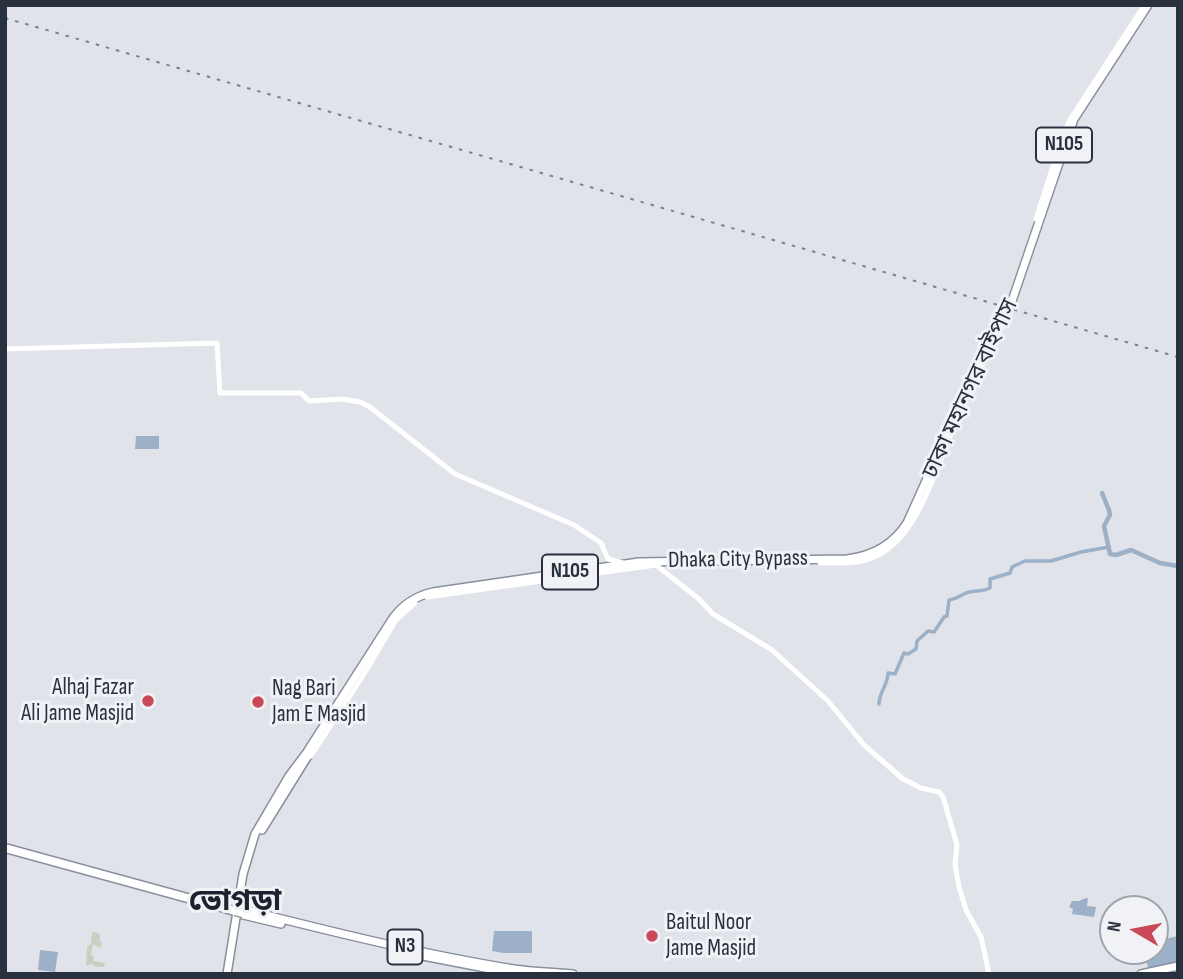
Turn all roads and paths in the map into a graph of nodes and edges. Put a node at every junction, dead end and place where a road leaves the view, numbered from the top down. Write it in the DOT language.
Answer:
graph roads {
  1 [pos="1147,5"];
  2 [pos="1007,310"];
  3 [pos="5,349"];
  4 [pos="623,562"];
  5 [pos="646,564"];
  6 [pos="656,565"];
  7 [pos="306,757"];
  8 [pos="7,846"];
  9 [pos="238,911"];
  10 [pos="1178,968"];
  11 [pos="228,974"];
  12 [pos="512,974"];
  13 [pos="573,974"];
  14 [pos="989,974"];
  15 [pos="1141,974"];
  16 [pos="1159,974"];
  1 -- 2 [label="highway, ঢাকা মহানগর বাইপাস / N105, bridge"];
  1 -- 4 [label="main road"];
  1 -- 6 [label="main road"];
  2 -- 5 [label="highway, ঢাকা মহানগর বাইপাস / N105"];
  2 -- 7 [label="highway, Dhaka City Bypass / N105"];
  3 -- 4 [label="main road"];
  4 -- 7 [label="main road"];
  5 -- 7 [label="highway, Dhaka City Bypass / N105"];
  6 -- 7 [label="main road"];
  6 -- 14 [label="main road"];
  7 -- 9 [label="highway, Dhaka City Bypass / N105"];
  8 -- 9 [label="highway, N3"];
  8 -- 9 [label="highway"];
  9 -- 11 [label="highway, Dhaka City Bypass / N105"];
  9 -- 12 [label="highway, N3"];
  9 -- 13 [label="highway, N3"];
  10 -- 15 [label="highway"];
  10 -- 16 [label="highway"];
}
